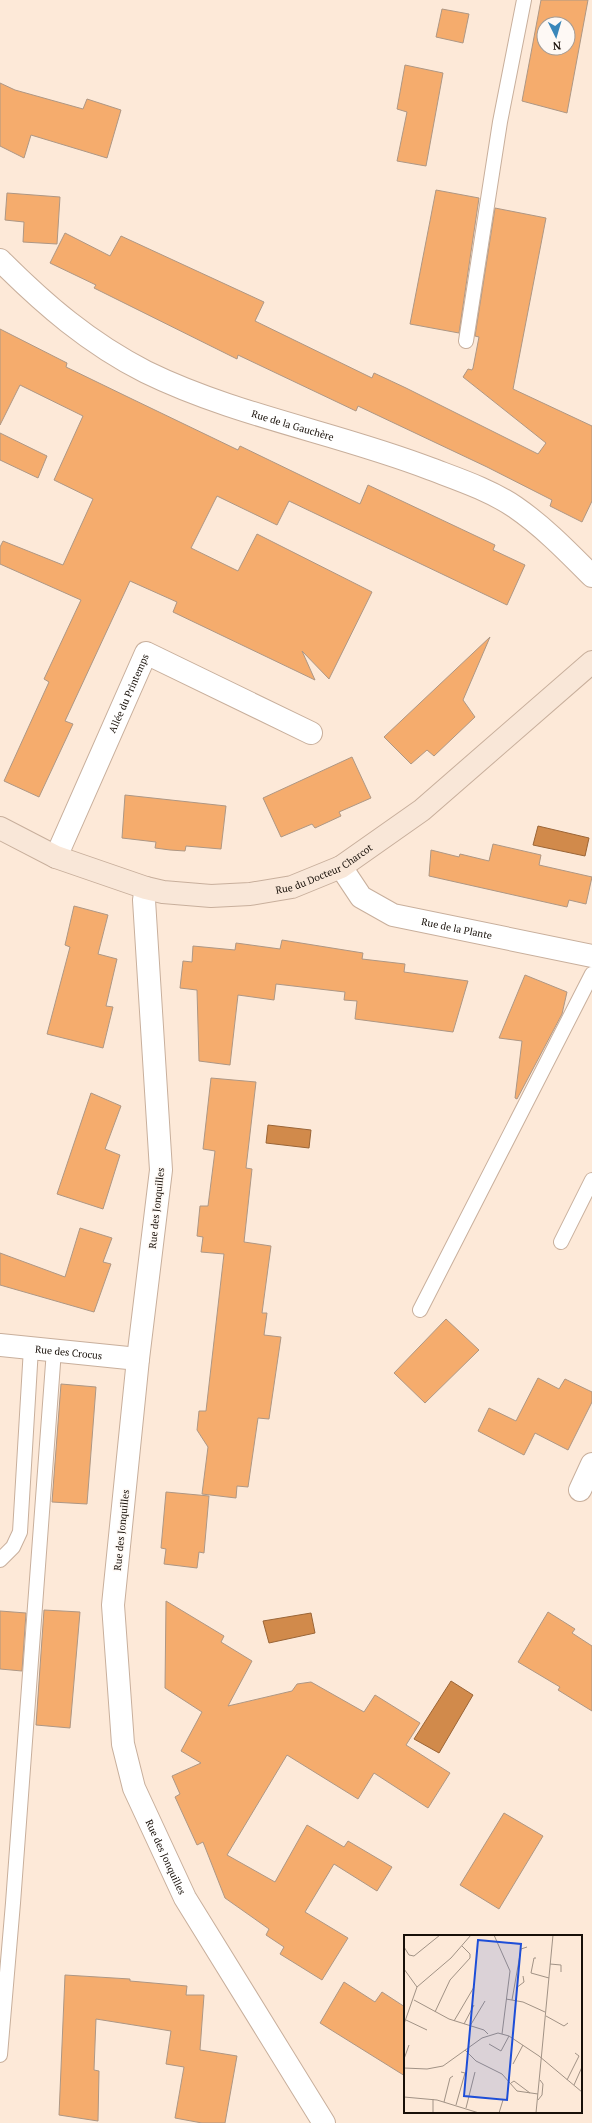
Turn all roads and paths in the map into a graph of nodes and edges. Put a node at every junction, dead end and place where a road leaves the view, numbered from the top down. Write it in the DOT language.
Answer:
graph roads {
  1 [pos="524,0"];
  2 [pos="0,260"];
  3 [pos="466,341"];
  4 [pos="592,576"];
  5 [pos="592,662"];
  6 [pos="311,733"];
  7 [pos="0,828"];
  8 [pos="56,857"];
  9 [pos="341,867"];
  10 [pos="146,888"];
  11 [pos="592,956"];
  12 [pos="592,974"];
  13 [pos="592,1180"];
  14 [pos="561,1242"];
  15 [pos="420,1310"];
  16 [pos="0,1345"];
  17 [pos="31,1348"];
  18 [pos="54,1350"];
  19 [pos="138,1359"];
  20 [pos="592,1464"];
  21 [pos="580,1490"];
  22 [pos="0,1560"];
  23 [pos="0,2055"];
  24 [pos="324,2123"];
  1 -- 3 [label="lane"];
  2 -- 4 [label="street, Rue de la Gauchère"];
  5 -- 9 [label="street, Rue du Docteur Charcot"];
  6 -- 8 [label="street, Allée du Printemps"];
  7 -- 8 [label="street, Rue du Docteur Charcot"];
  8 -- 10 [label="street, Rue du Docteur Charcot"];
  9 -- 10 [label="street, Rue du Docteur Charcot"];
  9 -- 11 [label="street, Rue de la Plante"];
  10 -- 19 [label="street, Rue des Jonquilles"];
  12 -- 15 [label="lane"];
  13 -- 14 [label="lane"];
  16 -- 17 [label="street, Rue des Crocus"];
  17 -- 18 [label="street, Rue des Crocus"];
  17 -- 22 [label="lane"];
  18 -- 19 [label="street, Rue des Crocus"];
  18 -- 23 [label="lane"];
  19 -- 24 [label="street, Rue des Jonquilles"];
  20 -- 21 [label="street"];
}
